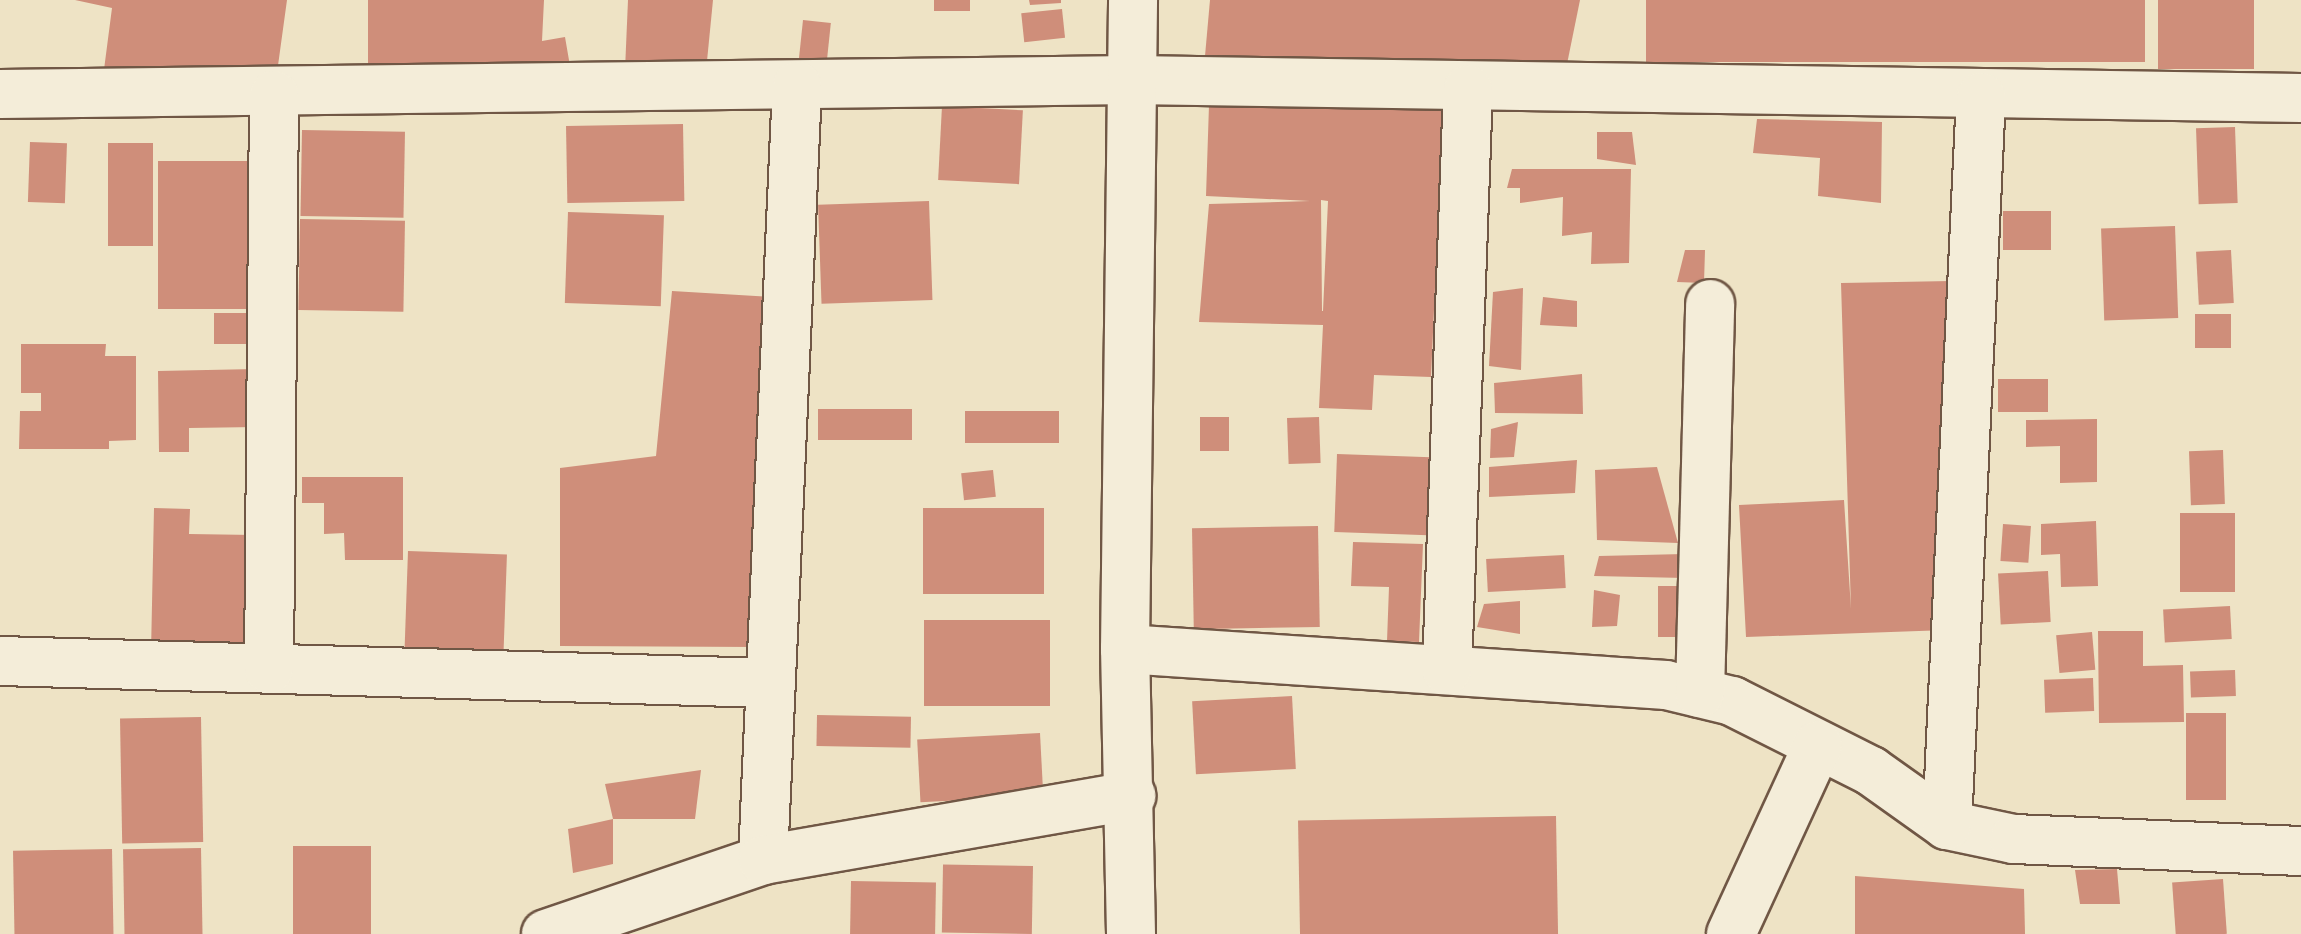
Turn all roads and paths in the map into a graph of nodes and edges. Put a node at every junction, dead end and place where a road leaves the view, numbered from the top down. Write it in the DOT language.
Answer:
graph roads {
  1 [pos="1134,0"];
  2 [pos="1132,80"];
  3 [pos="797,86"];
  4 [pos="1468,90"];
  5 [pos="0,94"];
  6 [pos="274,95"];
  7 [pos="1981,97"];
  8 [pos="2301,98"];
  9 [pos="1710,304"];
  10 [pos="1124,649"];
  11 [pos="0,661"];
  12 [pos="269,669"];
  13 [pos="1447,670"];
  14 [pos="768,683"];
  15 [pos="1700,693"];
  16 [pos="1818,744"];
  17 [pos="1130,796"];
  18 [pos="1947,825"];
  19 [pos="2301,850"];
  20 [pos="763,860"];
  21 [pos="546,934"];
  22 [pos="1131,934"];
  23 [pos="1732,934"];
  1 -- 2 [label="street"];
  2 -- 3 [label="street"];
  2 -- 4 [label="street"];
  2 -- 10 [label="street"];
  3 -- 6 [label="street"];
  3 -- 14 [label="street"];
  4 -- 7 [label="street"];
  4 -- 13 [label="street"];
  5 -- 6 [label="street"];
  6 -- 12 [label="street"];
  7 -- 8 [label="street"];
  7 -- 18 [label="street"];
  9 -- 15 [label="street"];
  10 -- 13 [label="street"];
  10 -- 17 [label="street"];
  11 -- 12 [label="street"];
  12 -- 14 [label="street"];
  13 -- 15 [label="street"];
  14 -- 20 [label="street"];
  15 -- 16 [label="street"];
  16 -- 18 [label="street"];
  16 -- 23 [label="street"];
  17 -- 20 [label="street"];
  17 -- 22 [label="street"];
  18 -- 19 [label="street"];
  20 -- 21 [label="street"];
}
